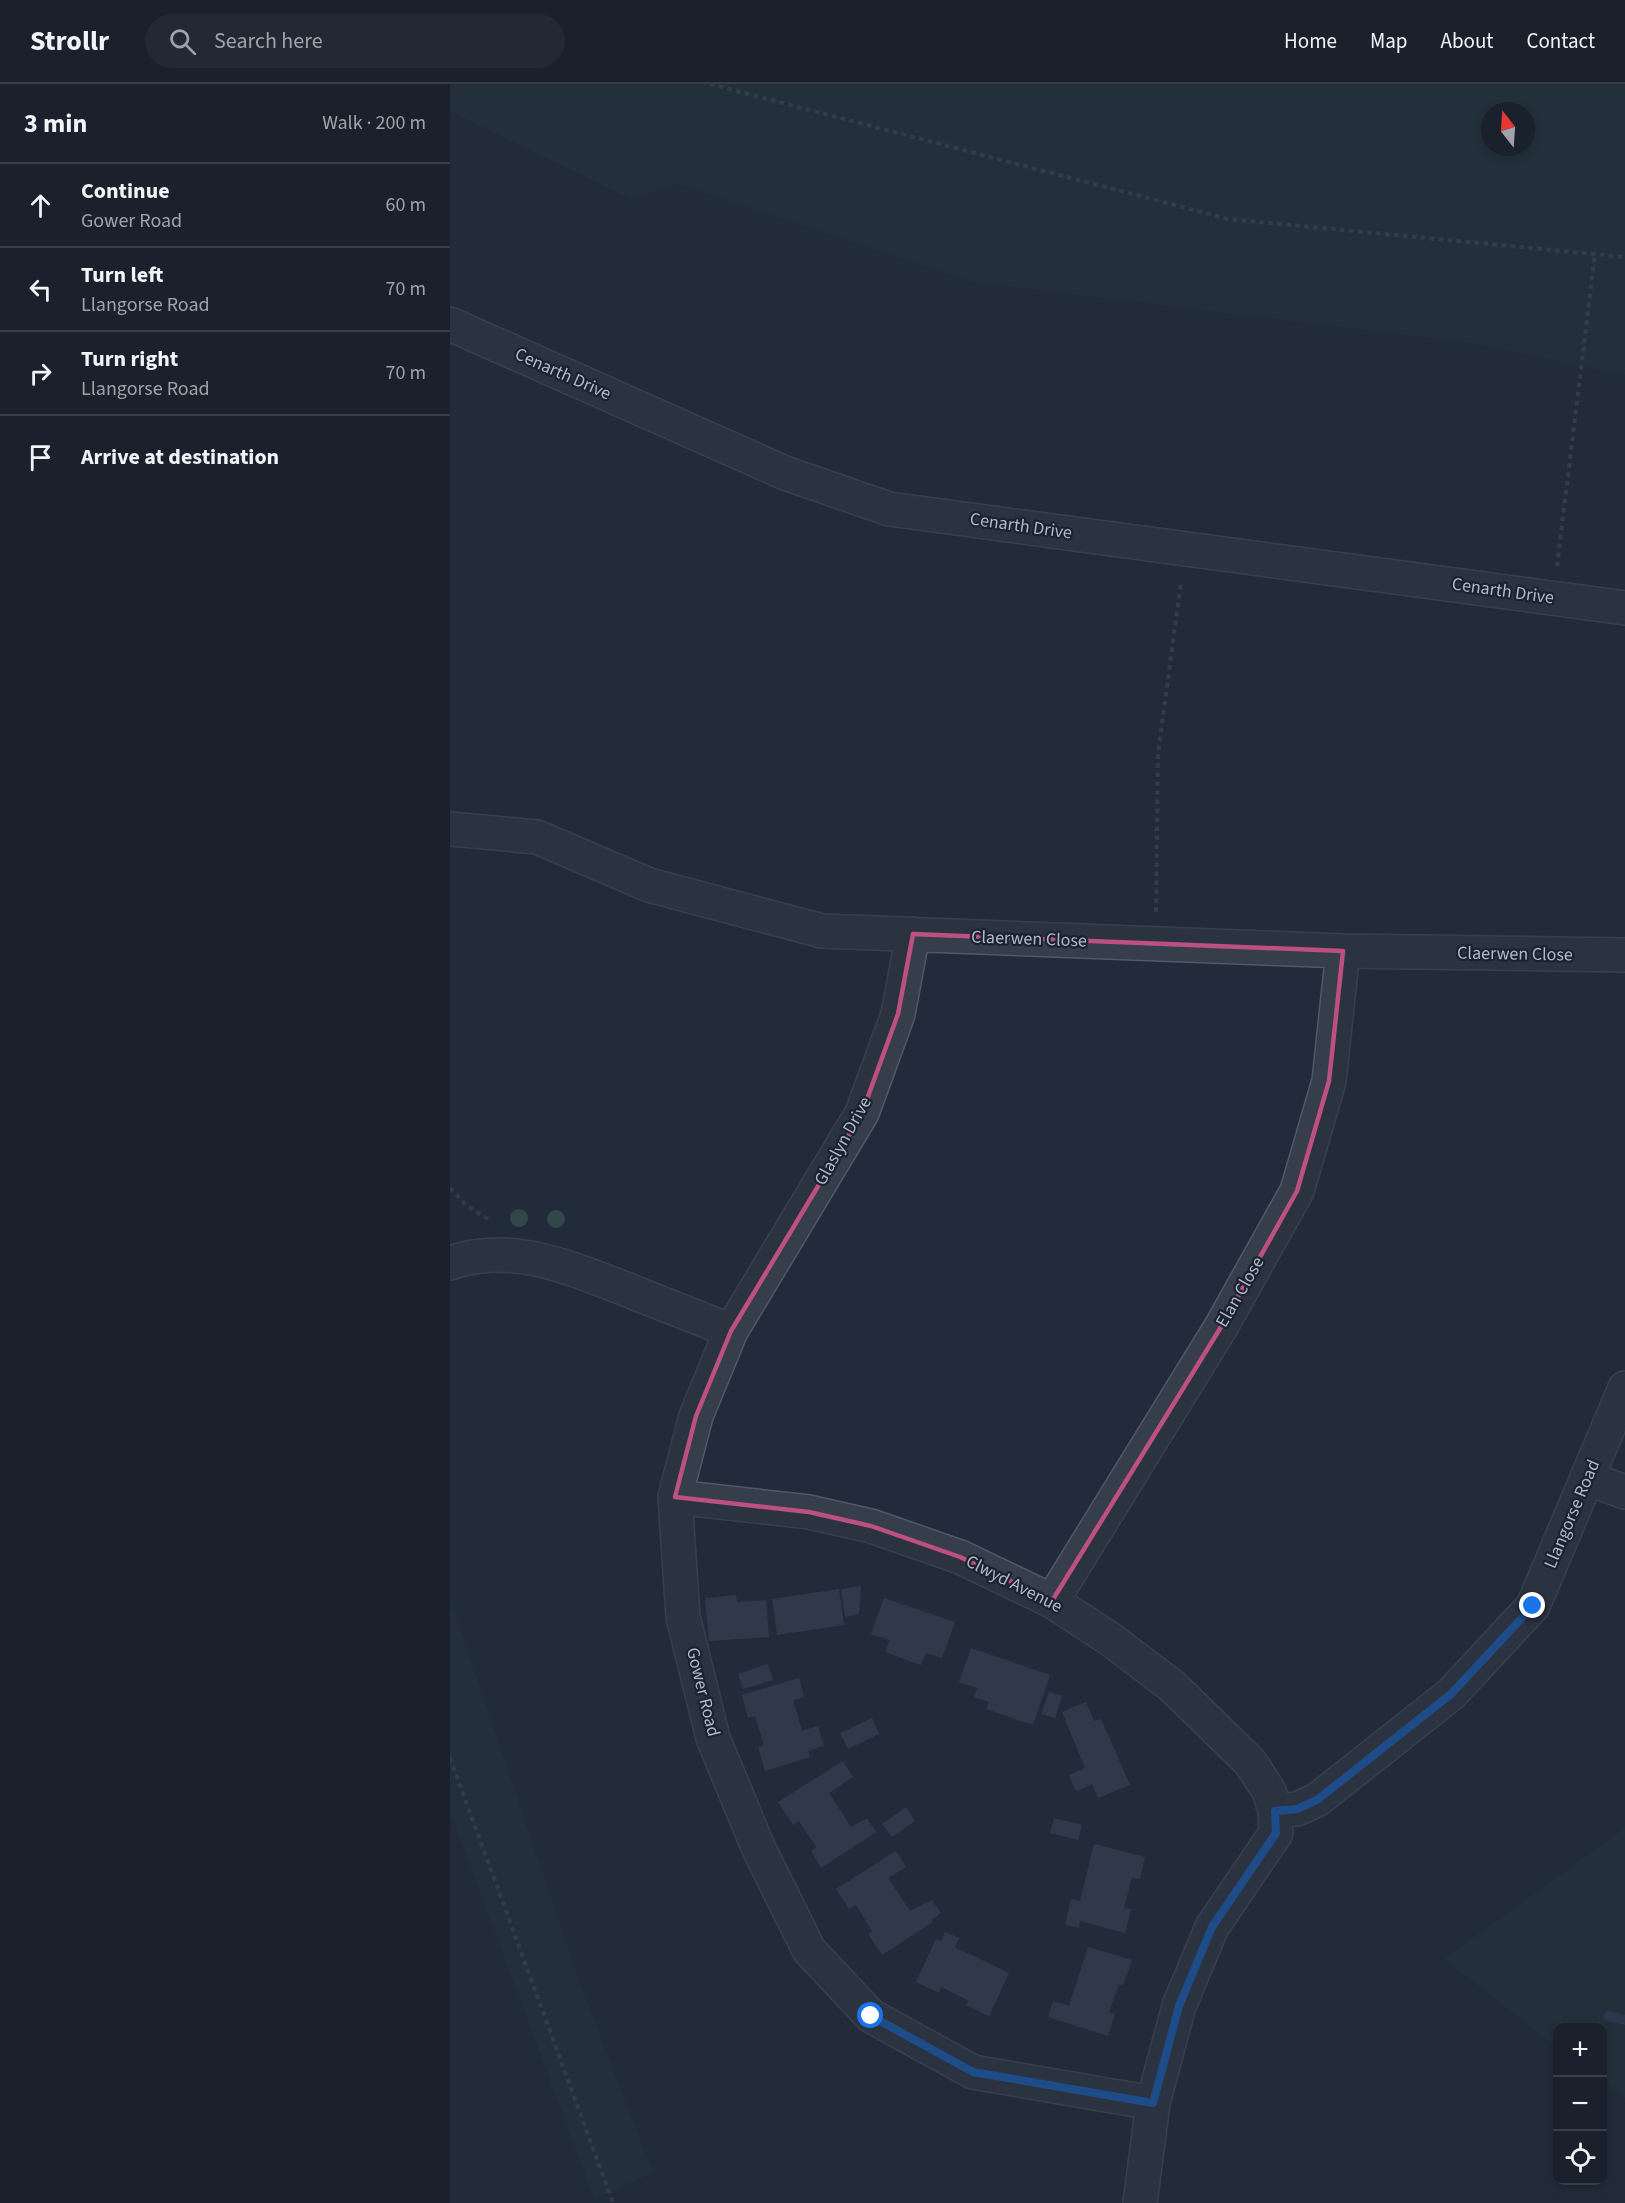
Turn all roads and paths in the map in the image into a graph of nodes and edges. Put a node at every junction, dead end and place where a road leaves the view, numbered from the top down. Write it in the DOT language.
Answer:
graph roads {
  1 [pos="710,84"];
  2 [pos="1595,254"];
  3 [pos="1625,257"];
  4 [pos="450,324"];
  5 [pos="1186,548"];
  6 [pos="1553,597"];
  7 [pos="1625,608"];
  8 [pos="450,829"];
  9 [pos="913,934"];
  10 [pos="1156,944"];
  11 [pos="1343,951"];
  12 [pos="1625,955"];
  13 [pos="450,1263"];
  14 [pos="731,1331"];
  15 [pos="1625,1388"];
  16 [pos="1587,1478"];
  17 [pos="1625,1492"];
  18 [pos="675,1497"];
  19 [pos="1052,1601"];
  20 [pos="450,1758"];
  21 [pos="1275,1811"];
  22 [pos="1153,2103"];
  23 [pos="613,2203"];
  24 [pos="1140,2203"];
  1 -- 2 [label="path"];
  2 -- 3 [label="path"];
  2 -- 6 [label="path"];
  4 -- 5 [label="street, Cenarth Drive"];
  5 -- 6 [label="street, Cenarth Drive"];
  5 -- 10 [label="path"];
  6 -- 7 [label="street, Cenarth Drive"];
  8 -- 9 [label="street, Claerwen Close"];
  9 -- 10 [label="street, Claerwen Close"];
  9 -- 14 [label="street, Glaslyn Drive"];
  10 -- 11 [label="street, Claerwen Close"];
  11 -- 12 [label="street, Claerwen Close"];
  11 -- 19 [label="street, Elan Close"];
  13 -- 14 [label="street"];
  14 -- 18 [label="street, Gower Road"];
  15 -- 16 [label="street, Llangorse Road"];
  16 -- 17 [label="street"];
  16 -- 21 [label="street, Llangorse Road"];
  18 -- 19 [label="street, Clwyd Avenue"];
  18 -- 22 [label="street, Gower Road"];
  19 -- 21 [label="street, Clwyd Avenue"];
  20 -- 23 [label="path"];
  21 -- 22 [label="street"];
  22 -- 24 [label="street"];
}
